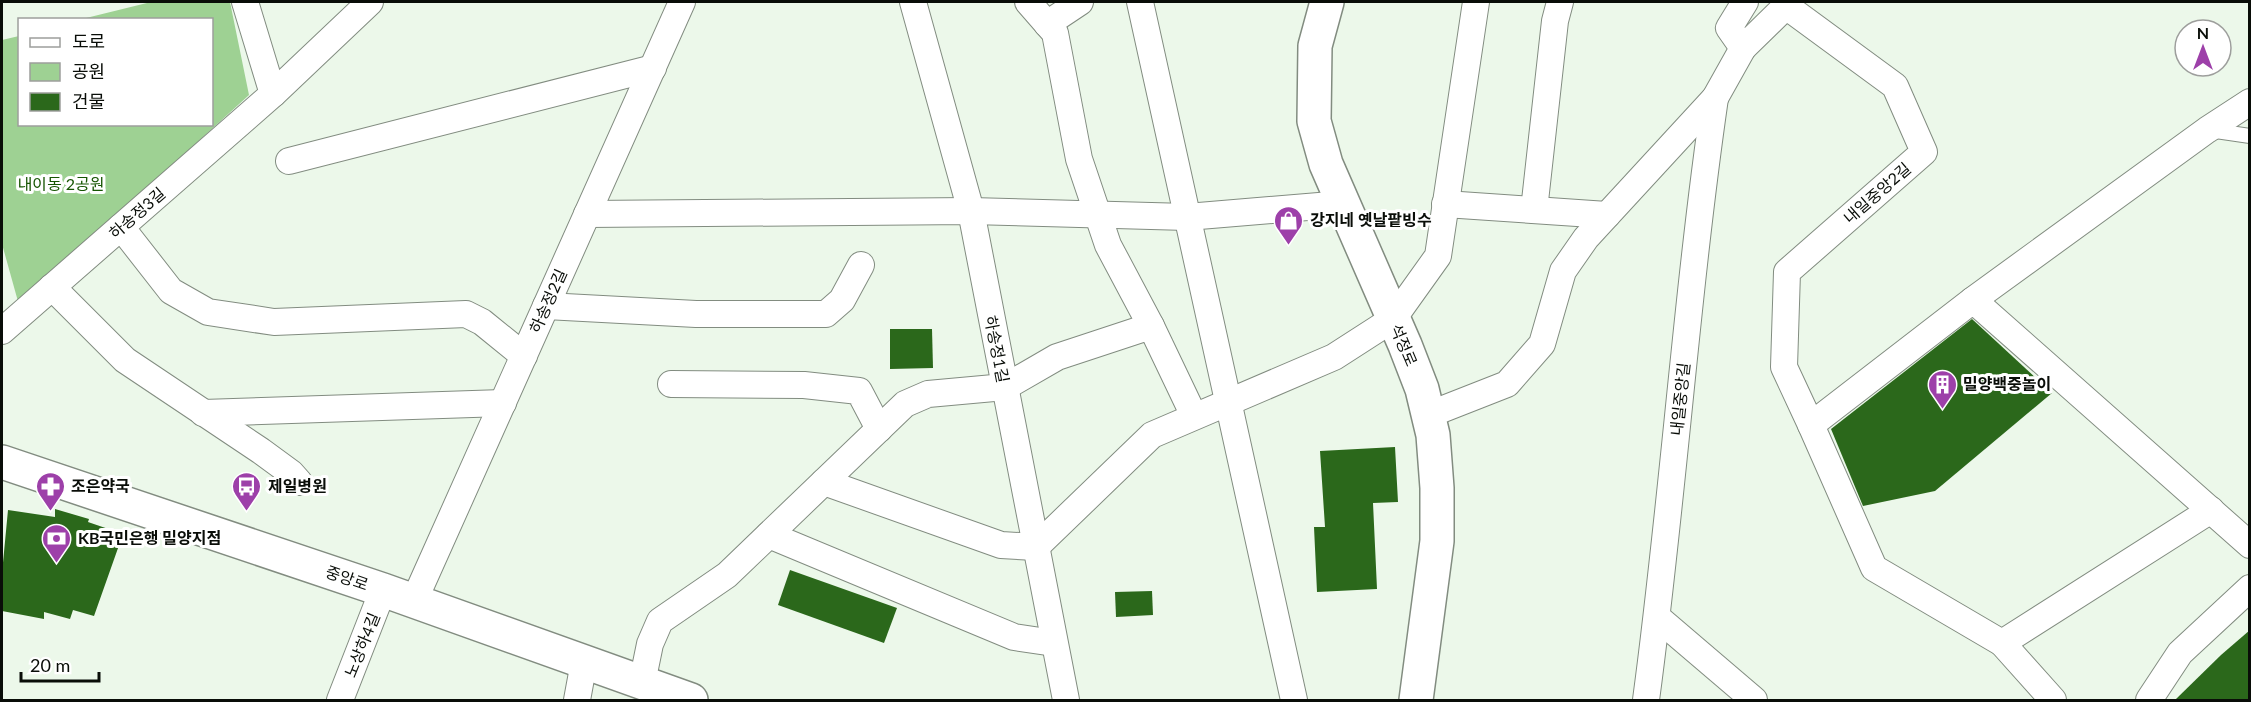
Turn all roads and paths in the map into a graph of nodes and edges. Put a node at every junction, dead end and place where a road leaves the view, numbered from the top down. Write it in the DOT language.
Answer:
graph roads {
  1 [pos="245,2"];
  2 [pos="370,2"];
  3 [pos="682,2"];
  4 [pos="913,2"];
  5 [pos="1028,2"];
  6 [pos="1080,2"];
  7 [pos="1140,2"];
  8 [pos="1327,2"];
  9 [pos="1476,2"];
  10 [pos="1560,2"];
  11 [pos="1745,2"];
  12 [pos="1047,24"];
  13 [pos="1743,48"];
  14 [pos="652,68"];
  15 [pos="273,94"];
  16 [pos="1715,98"];
  17 [pos="2250,102"];
  18 [pos="2207,130"];
  19 [pos="2250,136"];
  20 [pos="289,161"];
  21 [pos="1343,204"];
  22 [pos="1445,204"];
  23 [pos="1534,210"];
  24 [pos="971,212"];
  25 [pos="587,214"];
  26 [pos="1099,215"];
  27 [pos="1608,215"];
  28 [pos="1187,218"];
  29 [pos="121,227"];
  30 [pos="861,265"];
  31 [pos="52,287"];
  32 [pos="1974,300"];
  33 [pos="546,306"];
  34 [pos="1393,319"];
  35 [pos="1151,326"];
  36 [pos="2,331"];
  37 [pos="524,356"];
  38 [pos="671,384"];
  39 [pos="1005,387"];
  40 [pos="1228,402"];
  41 [pos="503,403"];
  42 [pos="203,413"];
  43 [pos="1428,415"];
  44 [pos="1194,417"];
  45 [pos="1811,425"];
  46 [pos="879,429"];
  47 [pos="3,461"];
  48 [pos="298,482"];
  49 [pos="824,482"];
  50 [pos="2211,510"];
  51 [pos="769,534"];
  52 [pos="2250,544"];
  53 [pos="1036,547"];
  54 [pos="2250,588"];
  55 [pos="383,590"];
  56 [pos="414,601"];
  57 [pos="1658,618"];
  58 [pos="1054,643"];
  59 [pos="2002,643"];
  60 [pos="584,662"];
  61 [pos="642,683"];
  62 [pos="340,700"];
  63 [pos="577,700"];
  64 [pos="691,700"];
  65 [pos="1066,700"];
  66 [pos="1294,700"];
  67 [pos="1416,700"];
  68 [pos="1647,700"];
  69 [pos="1754,700"];
  70 [pos="2053,700"];
  71 [pos="2149,700"];
  1 -- 15 [label="street"];
  2 -- 15 [label="street, 하송정3길"];
  3 -- 14 [label="street, 하송정2길"];
  4 -- 24 [label="street, 하송정1길"];
  5 -- 12 [label="street"];
  6 -- 12 [label="street"];
  7 -- 28 [label="street"];
  8 -- 21 [label="street, 석정로"];
  9 -- 22 [label="street"];
  10 -- 23 [label="street"];
  11 -- 13 [label="street"];
  12 -- 26 [label="street"];
  13 -- 16 [label="street, 내일중앙2길"];
  13 -- 45 [label="street, 내일중앙2길"];
  14 -- 20 [label="street"];
  14 -- 25 [label="street, 하송정2길"];
  15 -- 29 [label="street, 하송정3길"];
  16 -- 27 [label="street"];
  16 -- 57 [label="street, 내일중앙길"];
  17 -- 18 [label="street"];
  18 -- 19 [label="lane"];
  18 -- 32 [label="street"];
  21 -- 28 [label="street"];
  21 -- 34 [label="street, 석정로"];
  22 -- 23 [label="street"];
  22 -- 34 [label="street"];
  23 -- 27 [label="street"];
  24 -- 25 [label="street"];
  24 -- 26 [label="street"];
  24 -- 39 [label="street, 하송정1길"];
  25 -- 33 [label="street, 하송정2길"];
  26 -- 28 [label="street"];
  26 -- 35 [label="street"];
  27 -- 43 [label="street"];
  28 -- 40 [label="street"];
  29 -- 31 [label="street, 하송정3길"];
  29 -- 37 [label="street"];
  30 -- 33 [label="street"];
  31 -- 36 [label="street, 하송정3길"];
  31 -- 42 [label="street"];
  32 -- 45 [label="street"];
  32 -- 50 [label="street"];
  33 -- 37 [label="street, 하송정2길"];
  34 -- 40 [label="street"];
  34 -- 43 [label="street, 석정로"];
  35 -- 39 [label="street"];
  35 -- 44 [label="street"];
  37 -- 41 [label="street, 하송정2길"];
  38 -- 46 [label="street"];
  39 -- 46 [label="street"];
  39 -- 53 [label="street, 하송정1길"];
  40 -- 44 [label="street"];
  40 -- 66 [label="street"];
  41 -- 42 [label="street"];
  41 -- 56 [label="street, 하송정2길"];
  42 -- 48 [label="street"];
  43 -- 67 [label="street, 석정로"];
  44 -- 53 [label="street"];
  45 -- 59 [label="street, 내일중앙2길"];
  46 -- 49 [label="street"];
  47 -- 55 [label="street, 중앙로"];
  49 -- 51 [label="street"];
  49 -- 53 [label="street"];
  50 -- 52 [label="street"];
  50 -- 59 [label="street"];
  51 -- 58 [label="street"];
  51 -- 61 [label="street"];
  53 -- 58 [label="street, 하송정1길"];
  54 -- 71 [label="street"];
  55 -- 56 [label="street, 중앙로"];
  55 -- 62 [label="street, 노상하4길"];
  56 -- 60 [label="street, 중앙로"];
  57 -- 68 [label="street, 내일중앙길"];
  57 -- 69 [label="street"];
  58 -- 65 [label="street, 하송정1길"];
  59 -- 70 [label="street, 내일중앙2길"];
  60 -- 61 [label="street, 중앙로"];
  60 -- 63 [label="street"];
  61 -- 64 [label="street, 중앙로"];
}
